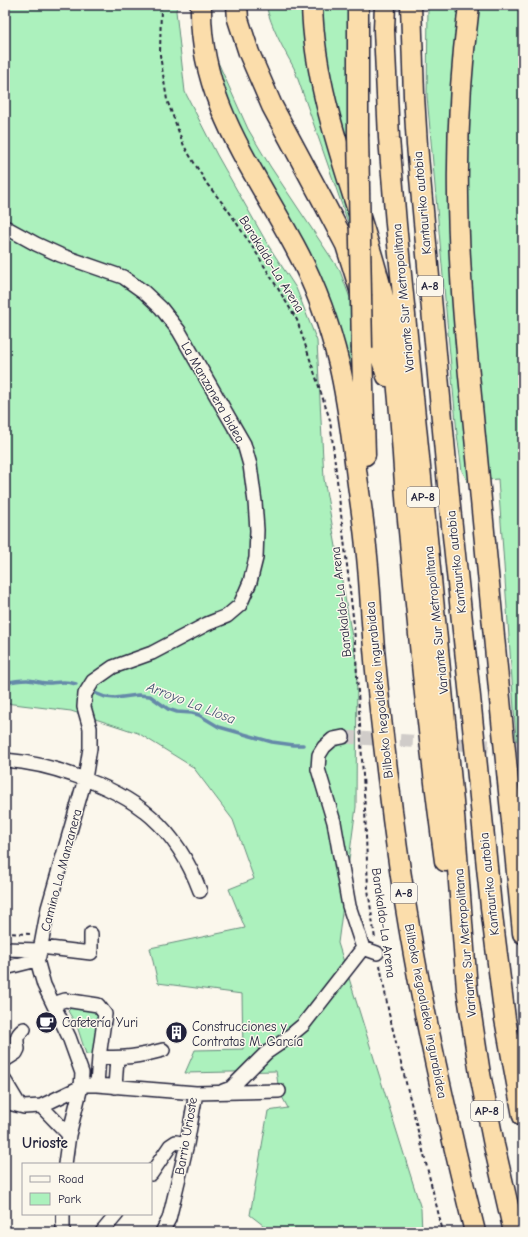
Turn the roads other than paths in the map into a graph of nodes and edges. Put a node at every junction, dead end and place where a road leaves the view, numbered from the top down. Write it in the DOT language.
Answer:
graph roads {
  1 [pos="201,5"];
  2 [pos="237,5"];
  3 [pos="312,5"];
  4 [pos="358,5"];
  5 [pos="385,5"];
  6 [pos="411,5"];
  7 [pos="469,5"];
  8 [pos="5,227"];
  9 [pos="406,493"];
  10 [pos="367,548"];
  11 [pos="343,737"];
  12 [pos="5,760"];
  13 [pos="85,779"];
  14 [pos="200,891"];
  15 [pos="523,933"];
  16 [pos="91,934"];
  17 [pos="364,948"];
  18 [pos="5,949"];
  19 [pos="39,952"];
  20 [pos="377,953"];
  21 [pos="5,968"];
  22 [pos="467,989"];
  23 [pos="53,1004"];
  24 [pos="24,1029"];
  25 [pos="163,1050"];
  26 [pos="99,1057"];
  27 [pos="117,1058"];
  28 [pos="5,1060"];
  29 [pos="82,1072"];
  30 [pos="5,1081"];
  31 [pos="97,1085"];
  32 [pos="81,1087"];
  33 [pos="115,1087"];
  34 [pos="279,1091"];
  35 [pos="196,1092"];
  36 [pos="220,1092"];
  37 [pos="5,1102"];
  38 [pos="20,1106"];
  39 [pos="41,1106"];
  40 [pos="523,1116"];
  41 [pos="69,1135"];
  42 [pos="187,1144"];
  43 [pos="65,1163"];
  44 [pos="152,1173"];
  45 [pos="63,1215"];
  46 [pos="116,1215"];
  47 [pos="63,1232"];
  48 [pos="102,1232"];
  49 [pos="162,1232"];
  50 [pos="475,1232"];
  51 [pos="514,1232"];
  1 -- 10 [label="highway"];
  2 -- 9 [label="highway"];
  3 -- 9 [label="highway"];
  4 -- 10 [label="highway, A-8, bridge"];
  5 -- 22 [label="highway, Variante Sur Metropolitana / AP-8"];
  6 -- 40 [label="highway, Kantauriko autobia / A-8"];
  7 -- 15 [label="highway"];
  8 -- 13 [label="street, La Manzanera bidea"];
  9 -- 22 [label="highway"];
  10 -- 50 [label="highway, Bilboko hegoaldeko ingurabidea / A-8"];
  11 -- 17 [label="street"];
  12 -- 13 [label="street"];
  13 -- 14 [label="street"];
  13 -- 19 [label="street, Camino La Manzanera"];
  16 -- 19 [label="street"];
  17 -- 20 [label="street"];
  17 -- 36 [label="street"];
  18 -- 19 [label="street"];
  19 -- 21 [label="street"];
  19 -- 23 [label="street"];
  22 -- 51 [label="highway, Variante Sur Metropolitana / AP-8"];
  23 -- 26 [label="street"];
  23 -- 29 [label="street"];
  24 -- 28 [label="street"];
  25 -- 27 [label="street"];
  26 -- 27 [label="street"];
  26 -- 31 [label="street"];
  27 -- 33 [label="street"];
  29 -- 31 [label="street"];
  29 -- 32 [label="street"];
  30 -- 38 [label="street"];
  31 -- 32 [label="street, Barrio Urioste"];
  31 -- 33 [label="street, Barrio Urioste"];
  32 -- 39 [label="street"];
  32 -- 41 [label="street"];
  33 -- 35 [label="street, Barrio Urioste"];
  34 -- 36 [label="street"];
  35 -- 36 [label="street"];
  35 -- 42 [label="street, Barrio Urioste"];
  37 -- 38 [label="street"];
  38 -- 39 [label="street"];
  39 -- 41 [label="street"];
  41 -- 43 [label="street"];
  42 -- 44 [label="street"];
  42 -- 49 [label="street, Barrio Urioste"];
  45 -- 47 [label="street"];
  46 -- 48 [label="street"];
}
